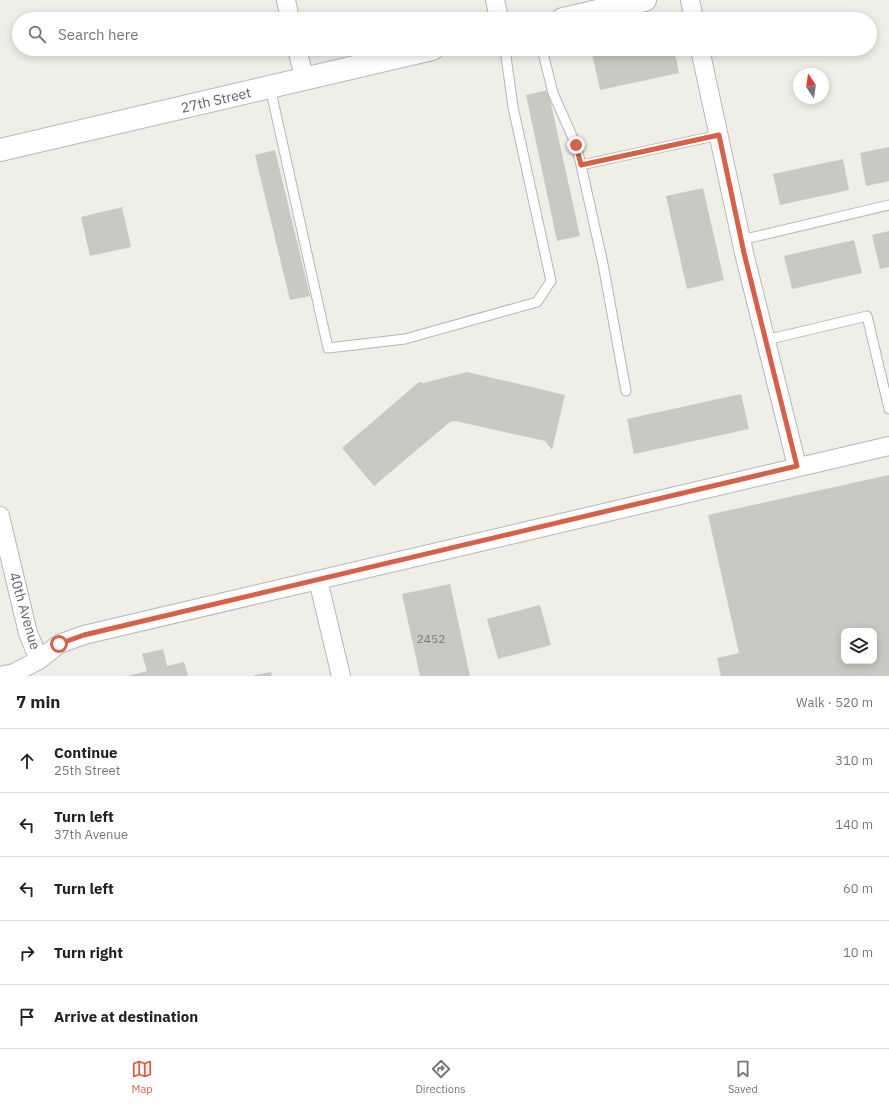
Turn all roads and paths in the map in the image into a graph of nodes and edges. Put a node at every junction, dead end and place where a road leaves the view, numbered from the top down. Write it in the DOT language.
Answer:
graph roads {
  1 [pos="286,0"];
  2 [pos="495,0"];
  3 [pos="645,0"];
  4 [pos="690,0"];
  5 [pos="289,12"];
  6 [pos="498,12"];
  7 [pos="593,12"];
  8 [pos="693,12"];
  9 [pos="299,56"];
  10 [pos="403,56"];
  11 [pos="506,56"];
  12 [pos="543,56"];
  13 [pos="702,56"];
  14 [pos="305,80"];
  15 [pos="270,87"];
  16 [pos="719,135"];
  17 [pos="0,150"];
  18 [pos="581,165"];
  19 [pos="889,206"];
  20 [pos="741,240"];
  21 [pos="766,340"];
  22 [pos="626,391"];
  23 [pos="889,409"];
  24 [pos="889,446"];
  25 [pos="797,466"];
  26 [pos="0,516"];
  27 [pos="318,580"];
  28 [pos="39,660"];
  29 [pos="0,676"];
  30 [pos="341,676"];
  1 -- 5 [label="street"];
  2 -- 6 [label="street"];
  3 -- 7 [label="street"];
  4 -- 8 [label="street"];
  9 -- 14 [label="street"];
  10 -- 14 [label="street, 27th Street"];
  11 -- 15 [label="lane"];
  12 -- 18 [label="lane"];
  13 -- 16 [label="street"];
  14 -- 15 [label="street, 27th Street"];
  15 -- 17 [label="street, 27th Street"];
  16 -- 18 [label="lane"];
  16 -- 20 [label="street"];
  18 -- 22 [label="lane"];
  19 -- 20 [label="lane"];
  20 -- 21 [label="street"];
  21 -- 23 [label="lane"];
  21 -- 25 [label="street"];
  24 -- 25 [label="street"];
  25 -- 27 [label="street"];
  26 -- 28 [label="street, 40th Avenue"];
  27 -- 28 [label="street"];
  27 -- 30 [label="street"];
  28 -- 29 [label="street"];
}
